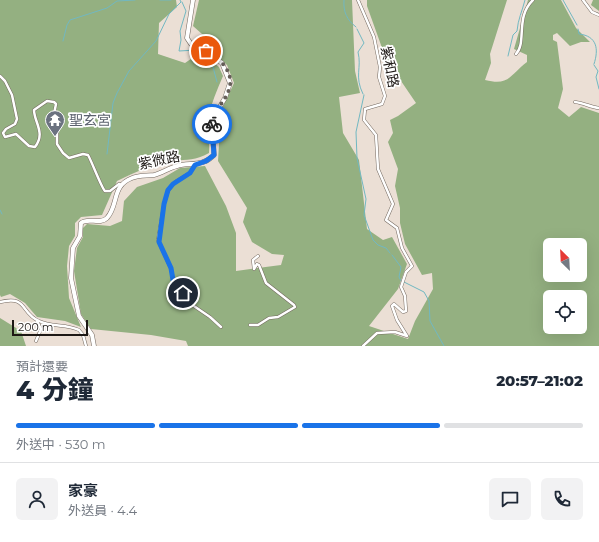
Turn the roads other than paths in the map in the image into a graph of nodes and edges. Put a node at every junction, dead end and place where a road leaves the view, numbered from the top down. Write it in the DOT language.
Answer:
graph roads {
  1 [pos="193,0"];
  2 [pos="358,0"];
  3 [pos="533,0"];
  4 [pos="583,0"];
  5 [pos="599,15"];
  6 [pos="516,54"];
  7 [pos="0,76"];
  8 [pos="575,102"];
  9 [pos="599,108"];
  10 [pos="195,165"];
  11 [pos="122,185"];
  12 [pos="258,256"];
  13 [pos="0,302"];
  14 [pos="36,320"];
  15 [pos="250,325"];
  16 [pos="220,327"];
  17 [pos="36,341"];
  18 [pos="86,346"];
  19 [pos="94,346"];
  20 [pos="363,346"];
  1 -- 10 [label="street, 紫微路"];
  2 -- 20 [label="street, 紫和路"];
  3 -- 6 [label="street"];
  4 -- 5 [label="street"];
  7 -- 11 [label="street"];
  8 -- 9 [label="street"];
  10 -- 11 [label="street, 紫微路"];
  10 -- 16 [label="street"];
  11 -- 19 [label="street"];
  12 -- 15 [label="street"];
  13 -- 14 [label="street"];
  14 -- 17 [label="street"];
  14 -- 18 [label="street"];
}
